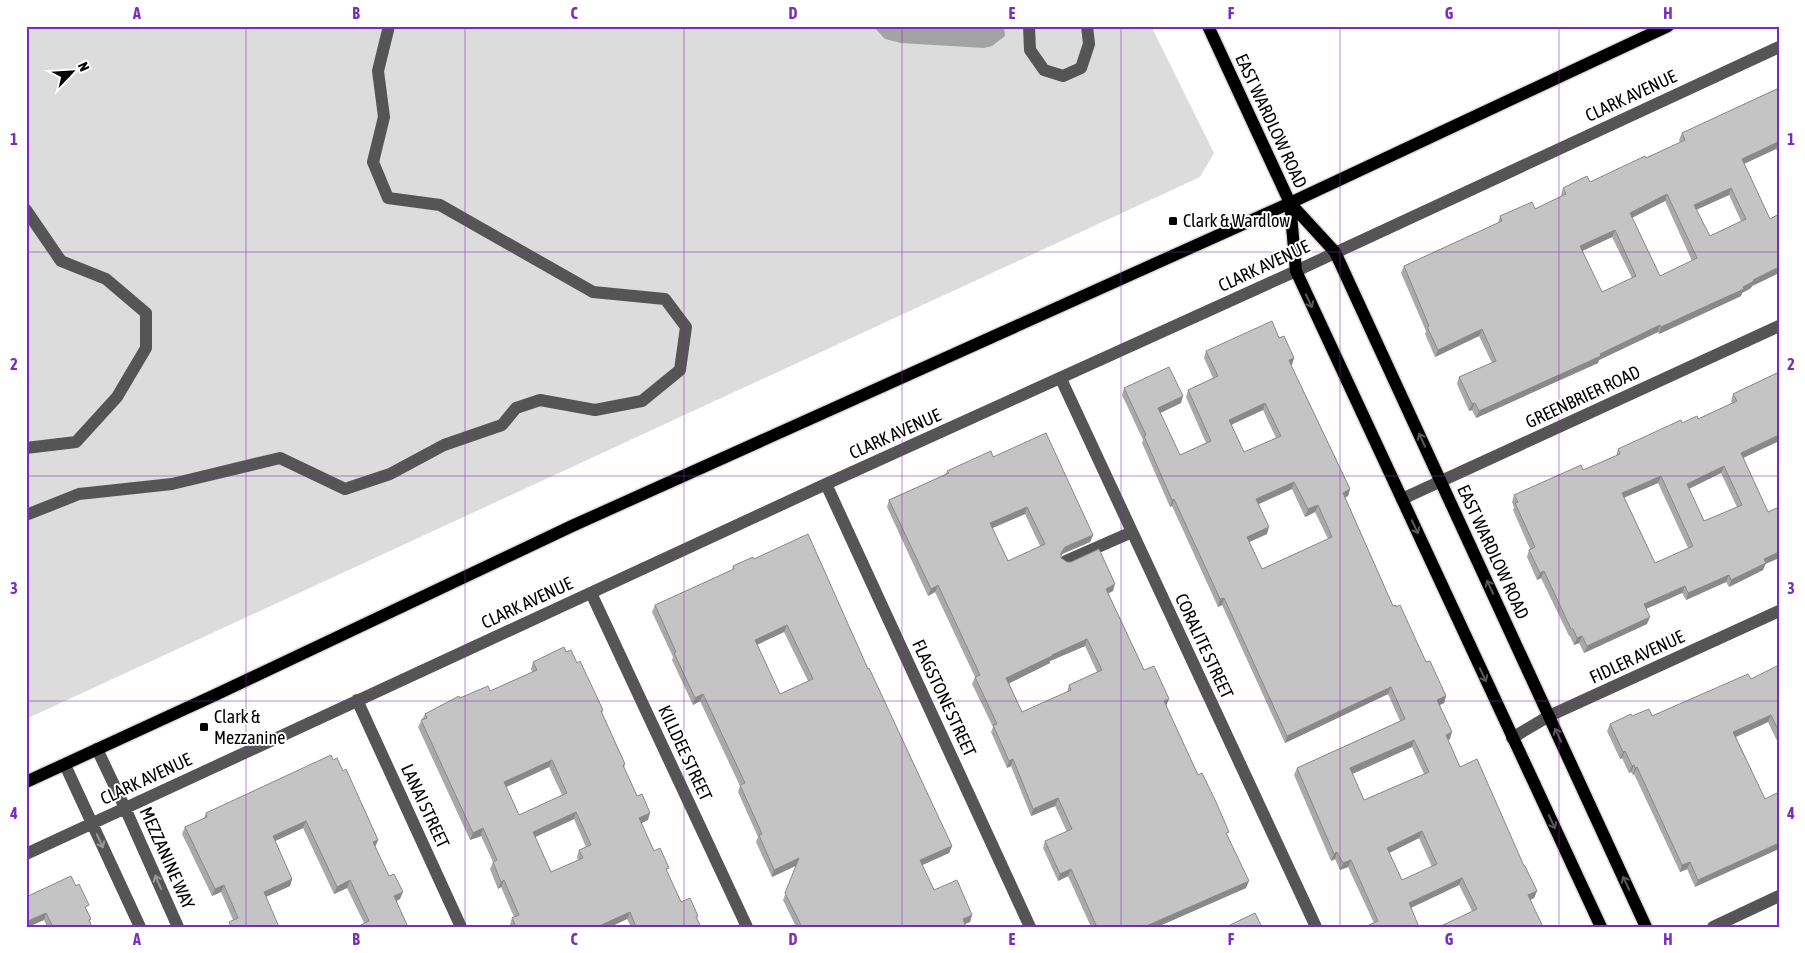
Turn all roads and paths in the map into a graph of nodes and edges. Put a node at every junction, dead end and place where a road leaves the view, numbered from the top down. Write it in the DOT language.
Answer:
graph roads {
  1 [pos="389,26"];
  2 [pos="1029,26"];
  3 [pos="1087,26"];
  4 [pos="1208,26"];
  5 [pos="1668,26"];
  6 [pos="1779,47"];
  7 [pos="1290,203"];
  8 [pos="26,210"];
  9 [pos="1335,252"];
  10 [pos="1296,271"];
  11 [pos="1779,326"];
  12 [pos="1061,378"];
  13 [pos="26,448"];
  14 [pos="1442,482"];
  15 [pos="826,484"];
  16 [pos="1402,499"];
  17 [pos="26,515"];
  18 [pos="1132,532"];
  19 [pos="1066,561"];
  20 [pos="591,593"];
  21 [pos="1779,611"];
  22 [pos="357,700"];
  23 [pos="1549,716"];
  24 [pos="1512,738"];
  25 [pos="97,749"];
  26 [pos="65,764"];
  27 [pos="26,782"];
  28 [pos="125,808"];
  29 [pos="92,823"];
  30 [pos="26,854"];
  31 [pos="1779,896"];
  32 [pos="140,927"];
  33 [pos="178,927"];
  34 [pos="461,927"];
  35 [pos="747,927"];
  36 [pos="1030,927"];
  37 [pos="1316,927"];
  38 [pos="1601,927"];
  39 [pos="1646,927"];
  40 [pos="1713,927"];
  1 -- 17 [label="street"];
  2 -- 3 [label="street"];
  4 -- 7 [label="main road, EAST WARDLOW ROAD"];
  5 -- 7 [label="main road"];
  6 -- 9 [label="street, CLARK AVENUE"];
  7 -- 9 [label="main road, EAST WARDLOW ROAD"];
  7 -- 10 [label="main road, EAST WARDLOW ROAD"];
  7 -- 25 [label="main road"];
  8 -- 13 [label="street"];
  9 -- 10 [label="street, CLARK AVENUE"];
  14 -- 9 [label="main road, EAST WARDLOW ROAD, one-way"];
  10 -- 12 [label="street, CLARK AVENUE"];
  10 -- 16 [label="main road, EAST WARDLOW ROAD, one-way"];
  11 -- 14 [label="street, GREENBRIER ROAD"];
  12 -- 15 [label="street, CLARK AVENUE"];
  12 -- 18 [label="street, CORALITE STREET"];
  14 -- 16 [label="street, GREENBRIER ROAD"];
  23 -- 14 [label="main road, EAST WARDLOW ROAD, one-way"];
  15 -- 20 [label="street, CLARK AVENUE"];
  15 -- 36 [label="street, FLAGSTONE STREET"];
  16 -- 24 [label="main road, EAST WARDLOW ROAD, one-way"];
  18 -- 19 [label="street"];
  18 -- 37 [label="street, CORALITE STREET"];
  20 -- 22 [label="street, CLARK AVENUE"];
  20 -- 35 [label="street, KILLDEE STREET"];
  21 -- 23 [label="street, FIDLER AVENUE"];
  22 -- 28 [label="street, CLARK AVENUE"];
  22 -- 34 [label="street, LANAI STREET"];
  23 -- 24 [label="street, FIDLER AVENUE"];
  39 -- 23 [label="main road, EAST WARDLOW ROAD, one-way"];
  24 -- 38 [label="main road, EAST WARDLOW ROAD, one-way"];
  25 -- 26 [label="main road"];
  25 -- 28 [label="street, MEZZANINE WAY"];
  26 -- 27 [label="main road"];
  26 -- 29 [label="street"];
  28 -- 29 [label="street, CLARK AVENUE"];
  33 -- 28 [label="street, MEZZANINE WAY, one-way"];
  29 -- 30 [label="street, CLARK AVENUE"];
  29 -- 32 [label="street, one-way"];
  31 -- 40 [label="street"];
}
